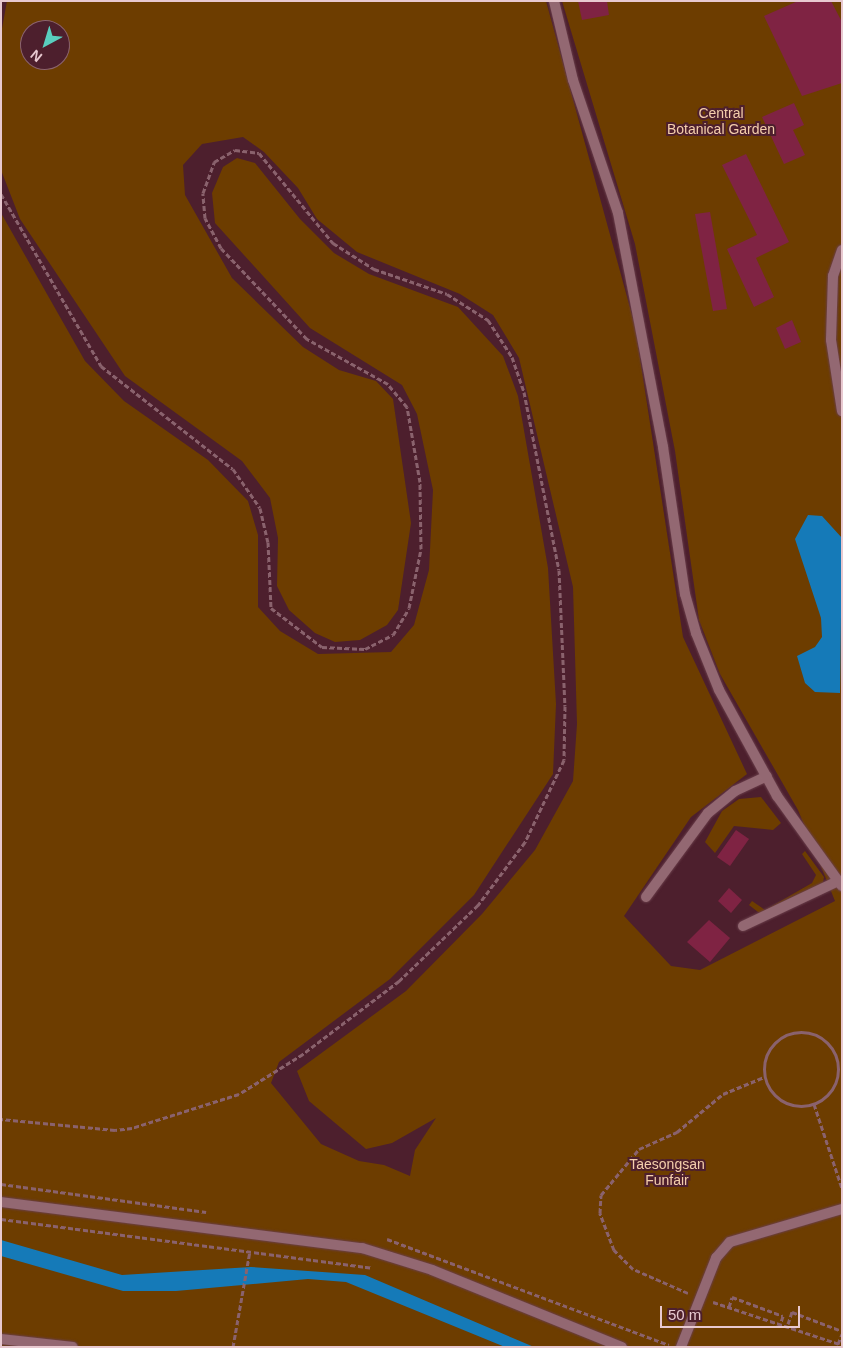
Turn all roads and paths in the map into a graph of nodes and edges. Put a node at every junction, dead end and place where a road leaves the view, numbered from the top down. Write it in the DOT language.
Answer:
graph roads {
  1 [pos="554,1"];
  2 [pos="1,194"];
  3 [pos="842,250"];
  4 [pos="842,410"];
  5 [pos="767,776"];
  6 [pos="840,884"];
  7 [pos="646,897"];
  8 [pos="743,926"];
  9 [pos="764,1076"];
  10 [pos="814,1104"];
  11 [pos="1,1119"];
  12 [pos="842,1188"];
  13 [pos="1,1202"];
  14 [pos="842,1209"];
  15 [pos="1,1219"];
  16 [pos="250,1251"];
  17 [pos="376,1269"];
  18 [pos="700,1297"];
  19 [pos="728,1308"];
  20 [pos="781,1322"];
  21 [pos="788,1324"];
  22 [pos="842,1332"];
  23 [pos="1,1339"];
  24 [pos="840,1344"];
  25 [pos="73,1347"];
  26 [pos="233,1347"];
  27 [pos="622,1347"];
  28 [pos="681,1347"];
  1 -- 5 [label="street"];
  2 -- 11 [label="path"];
  3 -- 4 [label="street"];
  5 -- 6 [label="street"];
  5 -- 7 [label="street"];
  6 -- 8 [label="street"];
  9 -- 10 [label="path"];
  9 -- 10 [label="path"];
  9 -- 18 [label="path"];
  10 -- 12 [label="path"];
  13 -- 27 [label="street"];
  14 -- 18 [label="street"];
  15 -- 16 [label="path"];
  16 -- 17 [label="path"];
  16 -- 26 [label="path"];
  18 -- 19 [label="path"];
  18 -- 28 [label="street"];
  19 -- 20 [label="path"];
  19 -- 20 [label="path"];
  20 -- 21 [label="path"];
  21 -- 22 [label="path"];
  21 -- 24 [label="path"];
  22 -- 24 [label="path"];
  23 -- 25 [label="street"];
}
